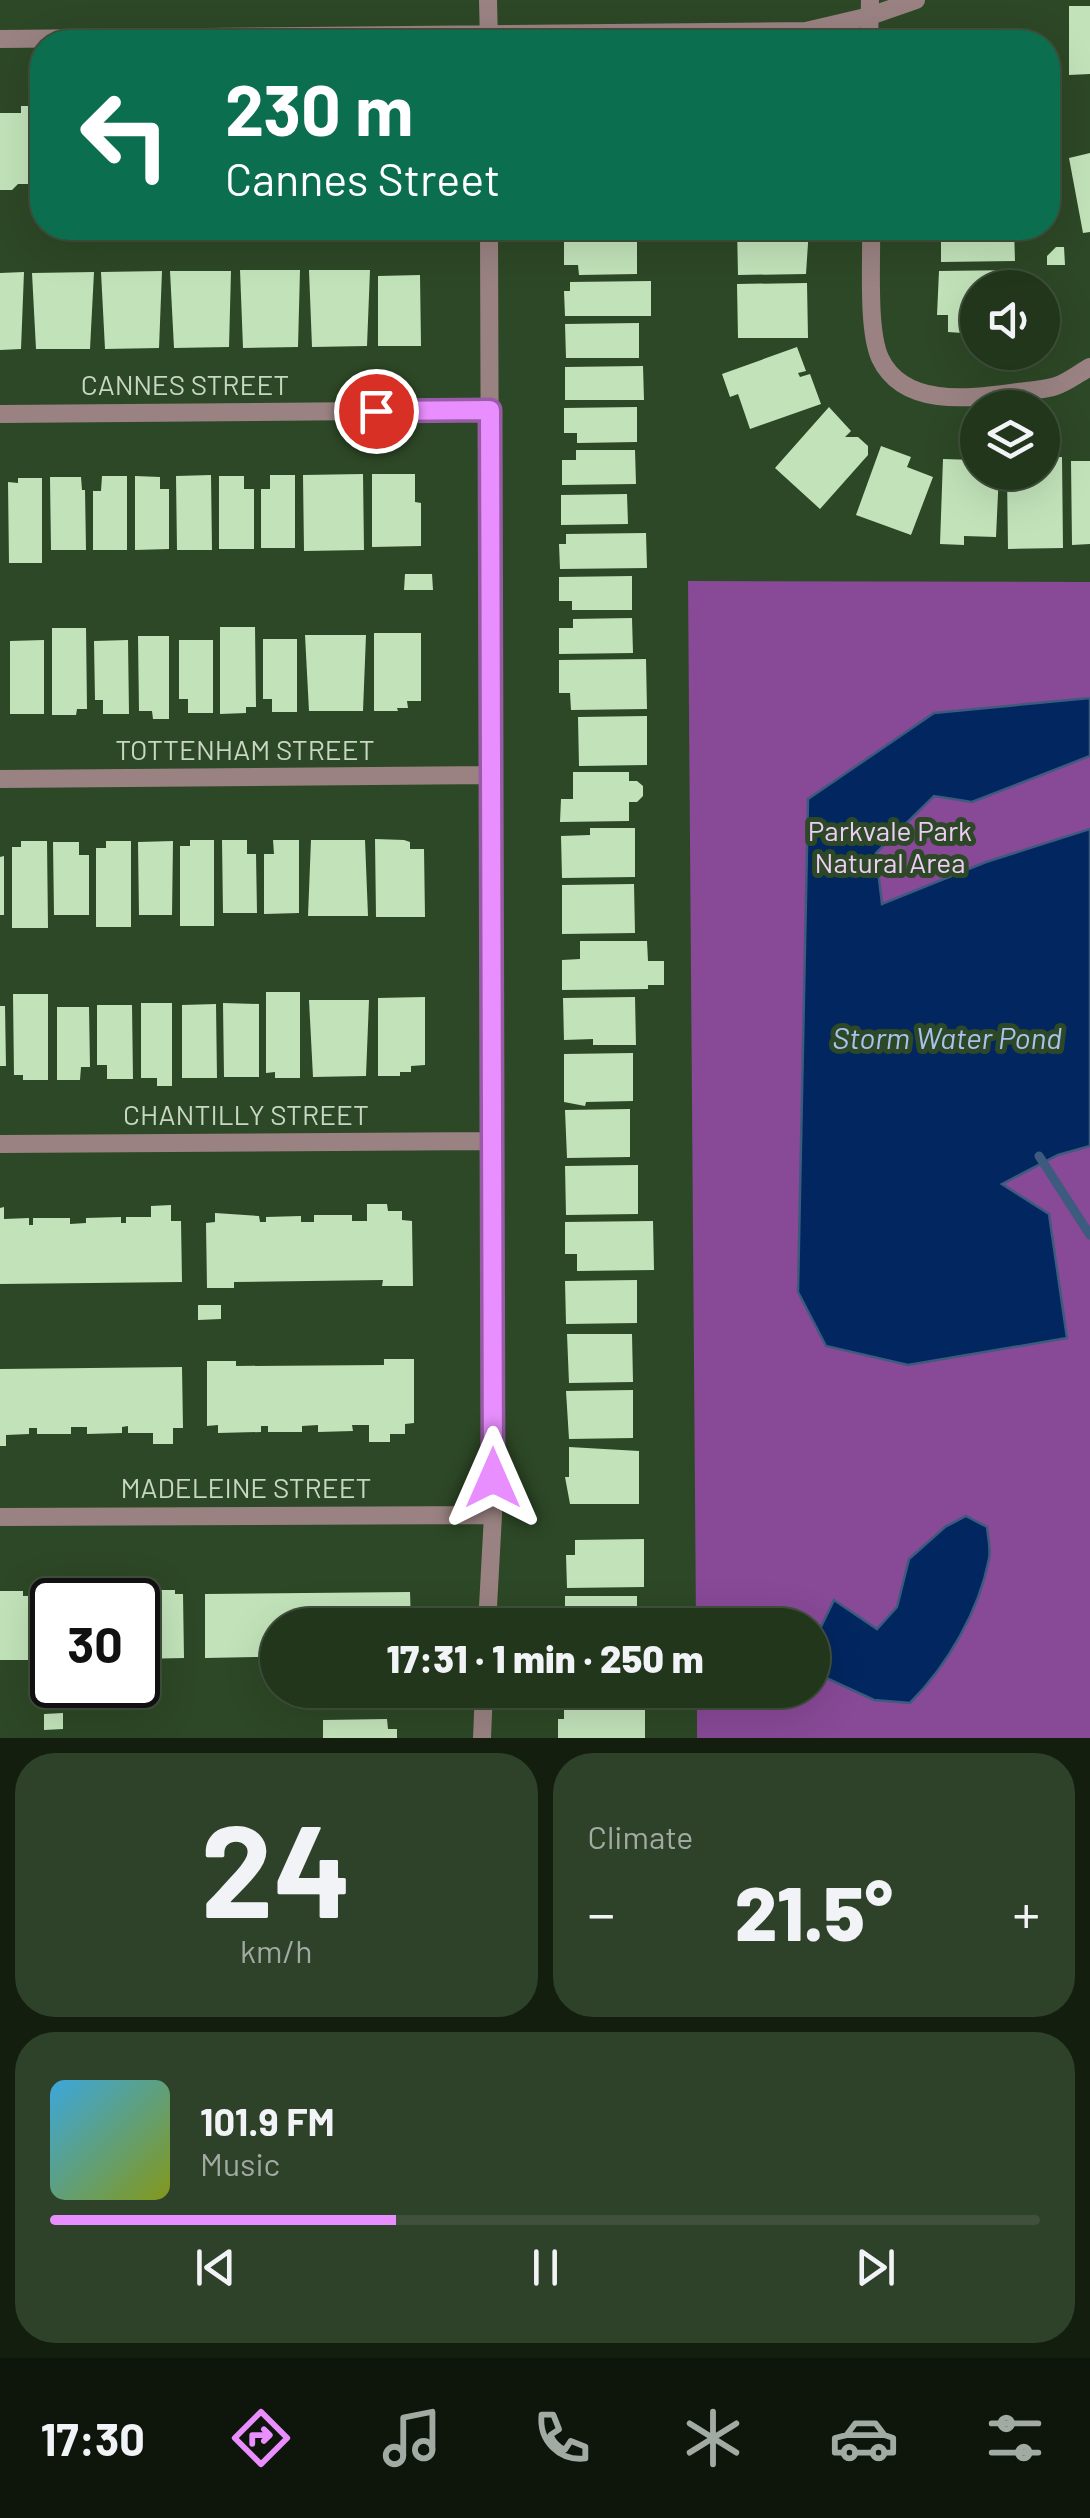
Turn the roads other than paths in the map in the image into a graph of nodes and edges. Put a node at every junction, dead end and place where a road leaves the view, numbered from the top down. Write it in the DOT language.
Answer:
graph roads {
  1 [pos="488,0"];
  2 [pos="916,0"];
  3 [pos="870,8"];
  4 [pos="489,30"];
  5 [pos="809,30"];
  6 [pos="0,39"];
  7 [pos="30,39"];
  8 [pos="490,240"];
  9 [pos="872,240"];
  10 [pos="1090,367"];
  11 [pos="490,410"];
  12 [pos="0,414"];
  13 [pos="491,775"];
  14 [pos="0,779"];
  15 [pos="492,1140"];
  16 [pos="0,1144"];
  17 [pos="493,1515"];
  18 [pos="0,1517"];
  19 [pos="488,1608"];
  20 [pos="483,1708"];
  21 [pos="482,1738"];
  1 -- 4 [label="street"];
  2 -- 3 [label="street"];
  3 -- 5 [label="street"];
  6 -- 7 [label="street"];
  8 -- 11 [label="street"];
  9 -- 10 [label="street"];
  11 -- 12 [label="street, CANNES STREET"];
  11 -- 13 [label="street"];
  13 -- 14 [label="street, TOTTENHAM STREET"];
  13 -- 15 [label="street"];
  15 -- 16 [label="street, CHANTILLY STREET"];
  15 -- 17 [label="street"];
  17 -- 18 [label="street, MADELEINE STREET"];
  17 -- 19 [label="street"];
  20 -- 21 [label="street"];
}
